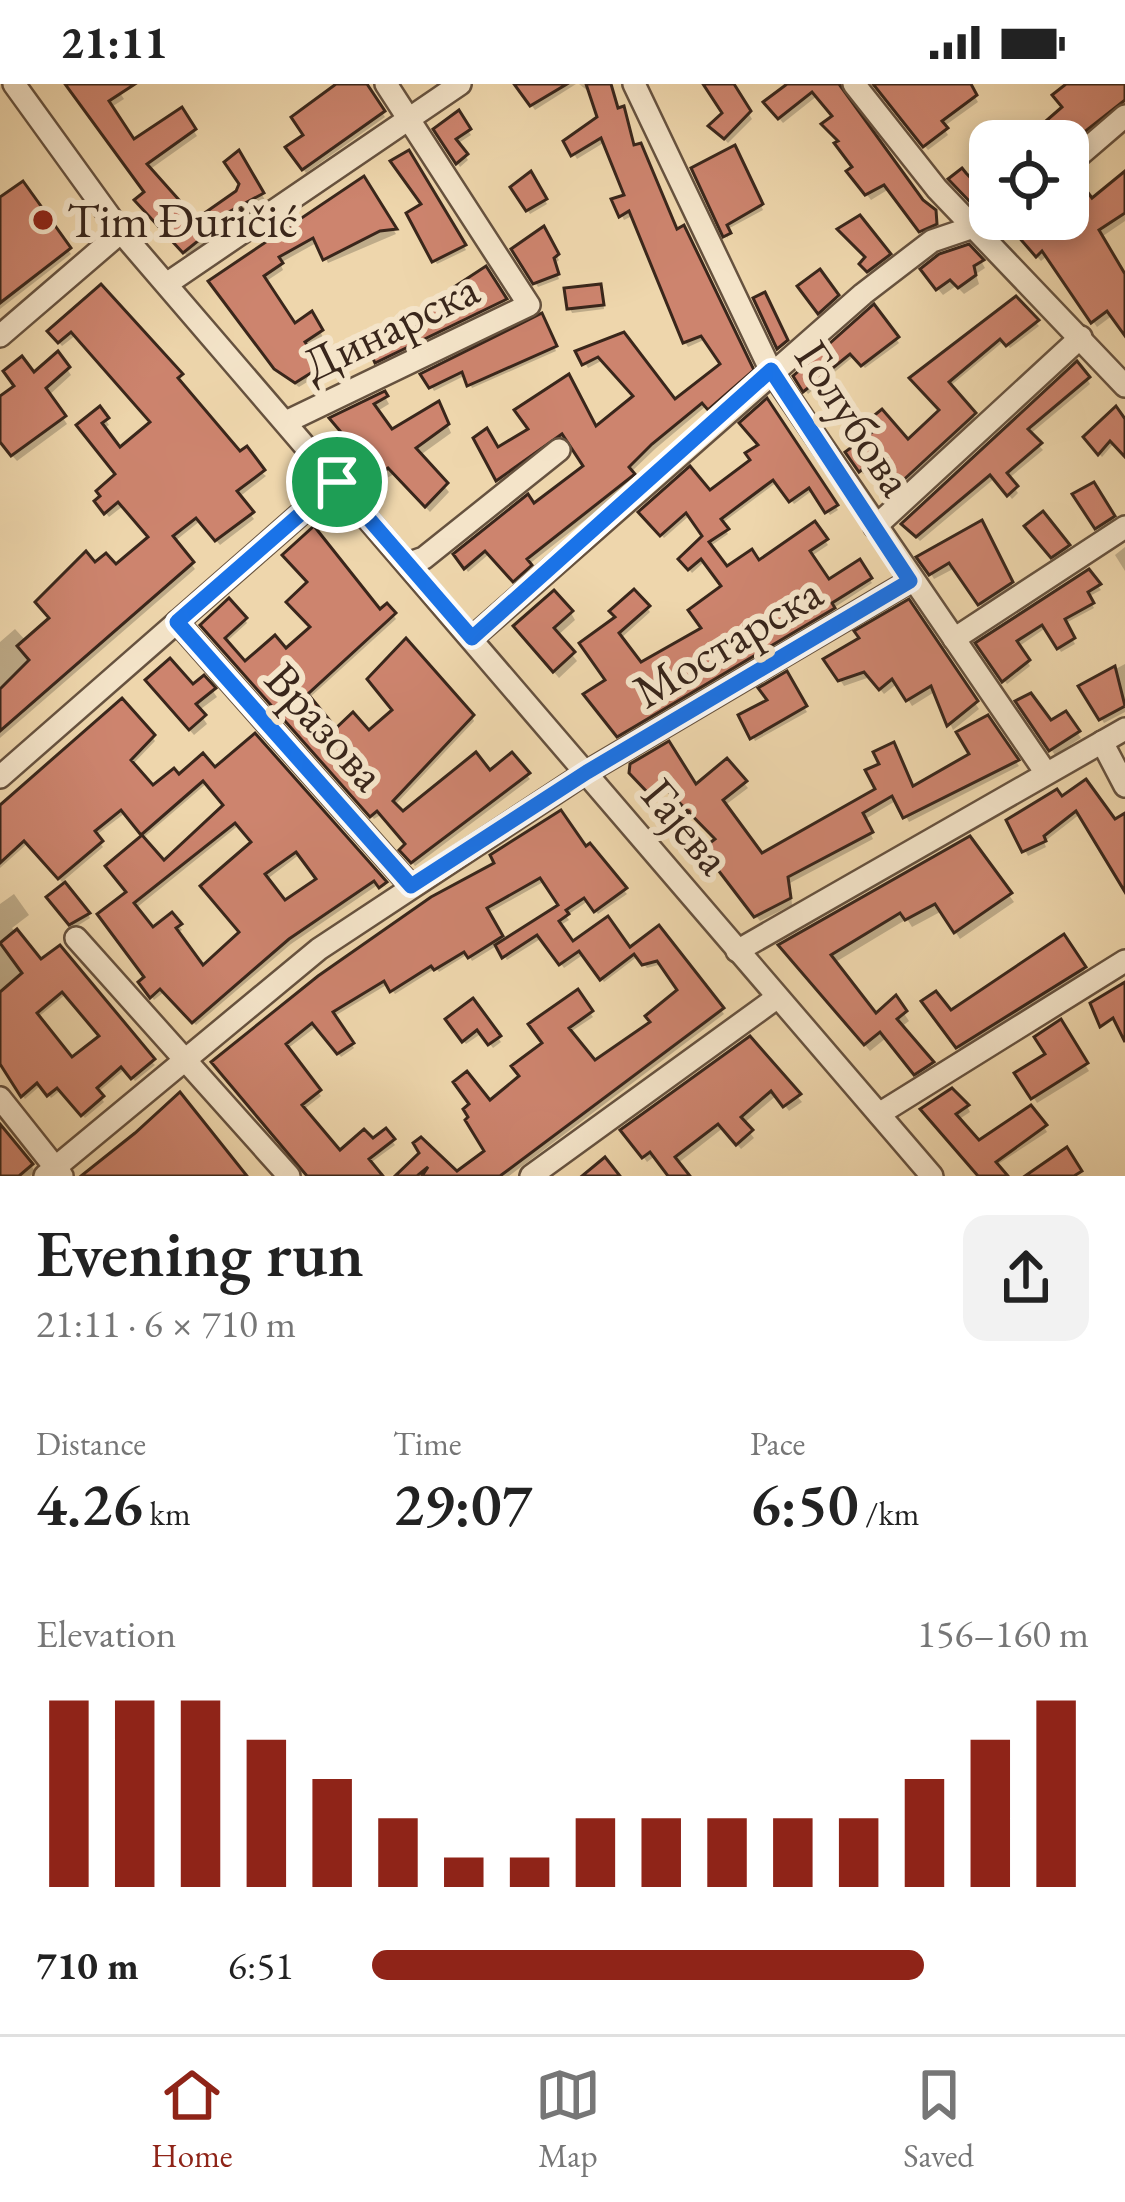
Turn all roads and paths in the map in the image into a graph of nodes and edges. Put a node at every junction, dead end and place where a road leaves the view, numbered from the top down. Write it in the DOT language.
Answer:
graph roads {
  1 [pos="14,84"];
  2 [pos="386,84"];
  3 [pos="460,84"];
  4 [pos="634,84"];
  5 [pos="854,84"];
  6 [pos="1125,116"];
  7 [pos="410,117"];
  8 [pos="1089,147"];
  9 [pos="969,221"];
  10 [pos="969,228"];
  11 [pos="121,232"];
  12 [pos="988,240"];
  13 [pos="168,283"];
  14 [pos="0,336"];
  15 [pos="1082,337"];
  16 [pos="771,370"];
  17 [pos="1124,384"];
  18 [pos="288,421"];
  19 [pos="559,450"];
  20 [pos="337,482"];
  21 [pos="875,527"];
  22 [pos="1125,527"];
  23 [pos="410,562"];
  24 [pos="910,581"];
  25 [pos="177,622"];
  26 [pos="472,638"];
  27 [pos="954,639"];
  28 [pos="1125,729"];
  29 [pos="1102,742"];
  30 [pos="587,772"];
  31 [pos="1046,773"];
  32 [pos="0,777"];
  33 [pos="1125,786"];
  34 [pos="411,886"];
  35 [pos="76,938"];
  36 [pos="737,951"];
  37 [pos="1125,962"];
  38 [pos="775,999"];
  39 [pos="186,1057"];
  40 [pos="0,1098"];
  41 [pos="879,1114"];
  42 [pos="54,1173"];
  43 [pos="290,1176"];
  44 [pos="531,1176"];
  45 [pos="932,1176"];
  1 -- 11 [label="street, Гајева"];
  2 -- 7 [label="street"];
  3 -- 7 [label="street"];
  4 -- 16 [label="street, Голубова"];
  5 -- 9 [label="street"];
  6 -- 8 [label="street"];
  7 -- 13 [label="street"];
  7 -- 18 [label="street, Динарска"];
  10 -- 16 [label="street"];
  11 -- 13 [label="street, Гајева"];
  11 -- 14 [label="street"];
  12 -- 15 [label="street"];
  13 -- 18 [label="street, Гајева"];
  15 -- 17 [label="street"];
  15 -- 21 [label="street"];
  16 -- 21 [label="street, Голубова"];
  16 -- 26 [label="street"];
  18 -- 20 [label="street, Гајева"];
  19 -- 23 [label="street"];
  20 -- 23 [label="street, Гајева"];
  20 -- 25 [label="street"];
  21 -- 24 [label="street, Голубова"];
  22 -- 27 [label="street"];
  23 -- 26 [label="street, Гајева"];
  24 -- 27 [label="street, Голубова"];
  24 -- 30 [label="street, Мостарска"];
  25 -- 32 [label="street"];
  25 -- 34 [label="street, Вразова"];
  26 -- 30 [label="street, Гајева"];
  27 -- 31 [label="street, Голубова"];
  28 -- 29 [label="street"];
  29 -- 31 [label="street"];
  29 -- 33 [label="street"];
  30 -- 34 [label="street, Мостарска"];
  30 -- 36 [label="street, Гајева"];
  31 -- 36 [label="street"];
  34 -- 39 [label="street, Мостарска"];
  35 -- 39 [label="street"];
  36 -- 38 [label="street, Гајева"];
  37 -- 41 [label="street"];
  38 -- 41 [label="street, Гајева"];
  38 -- 44 [label="street"];
  39 -- 42 [label="street, Мостарска"];
  39 -- 43 [label="street"];
  40 -- 42 [label="street"];
  41 -- 45 [label="street, Гајева"];
}
